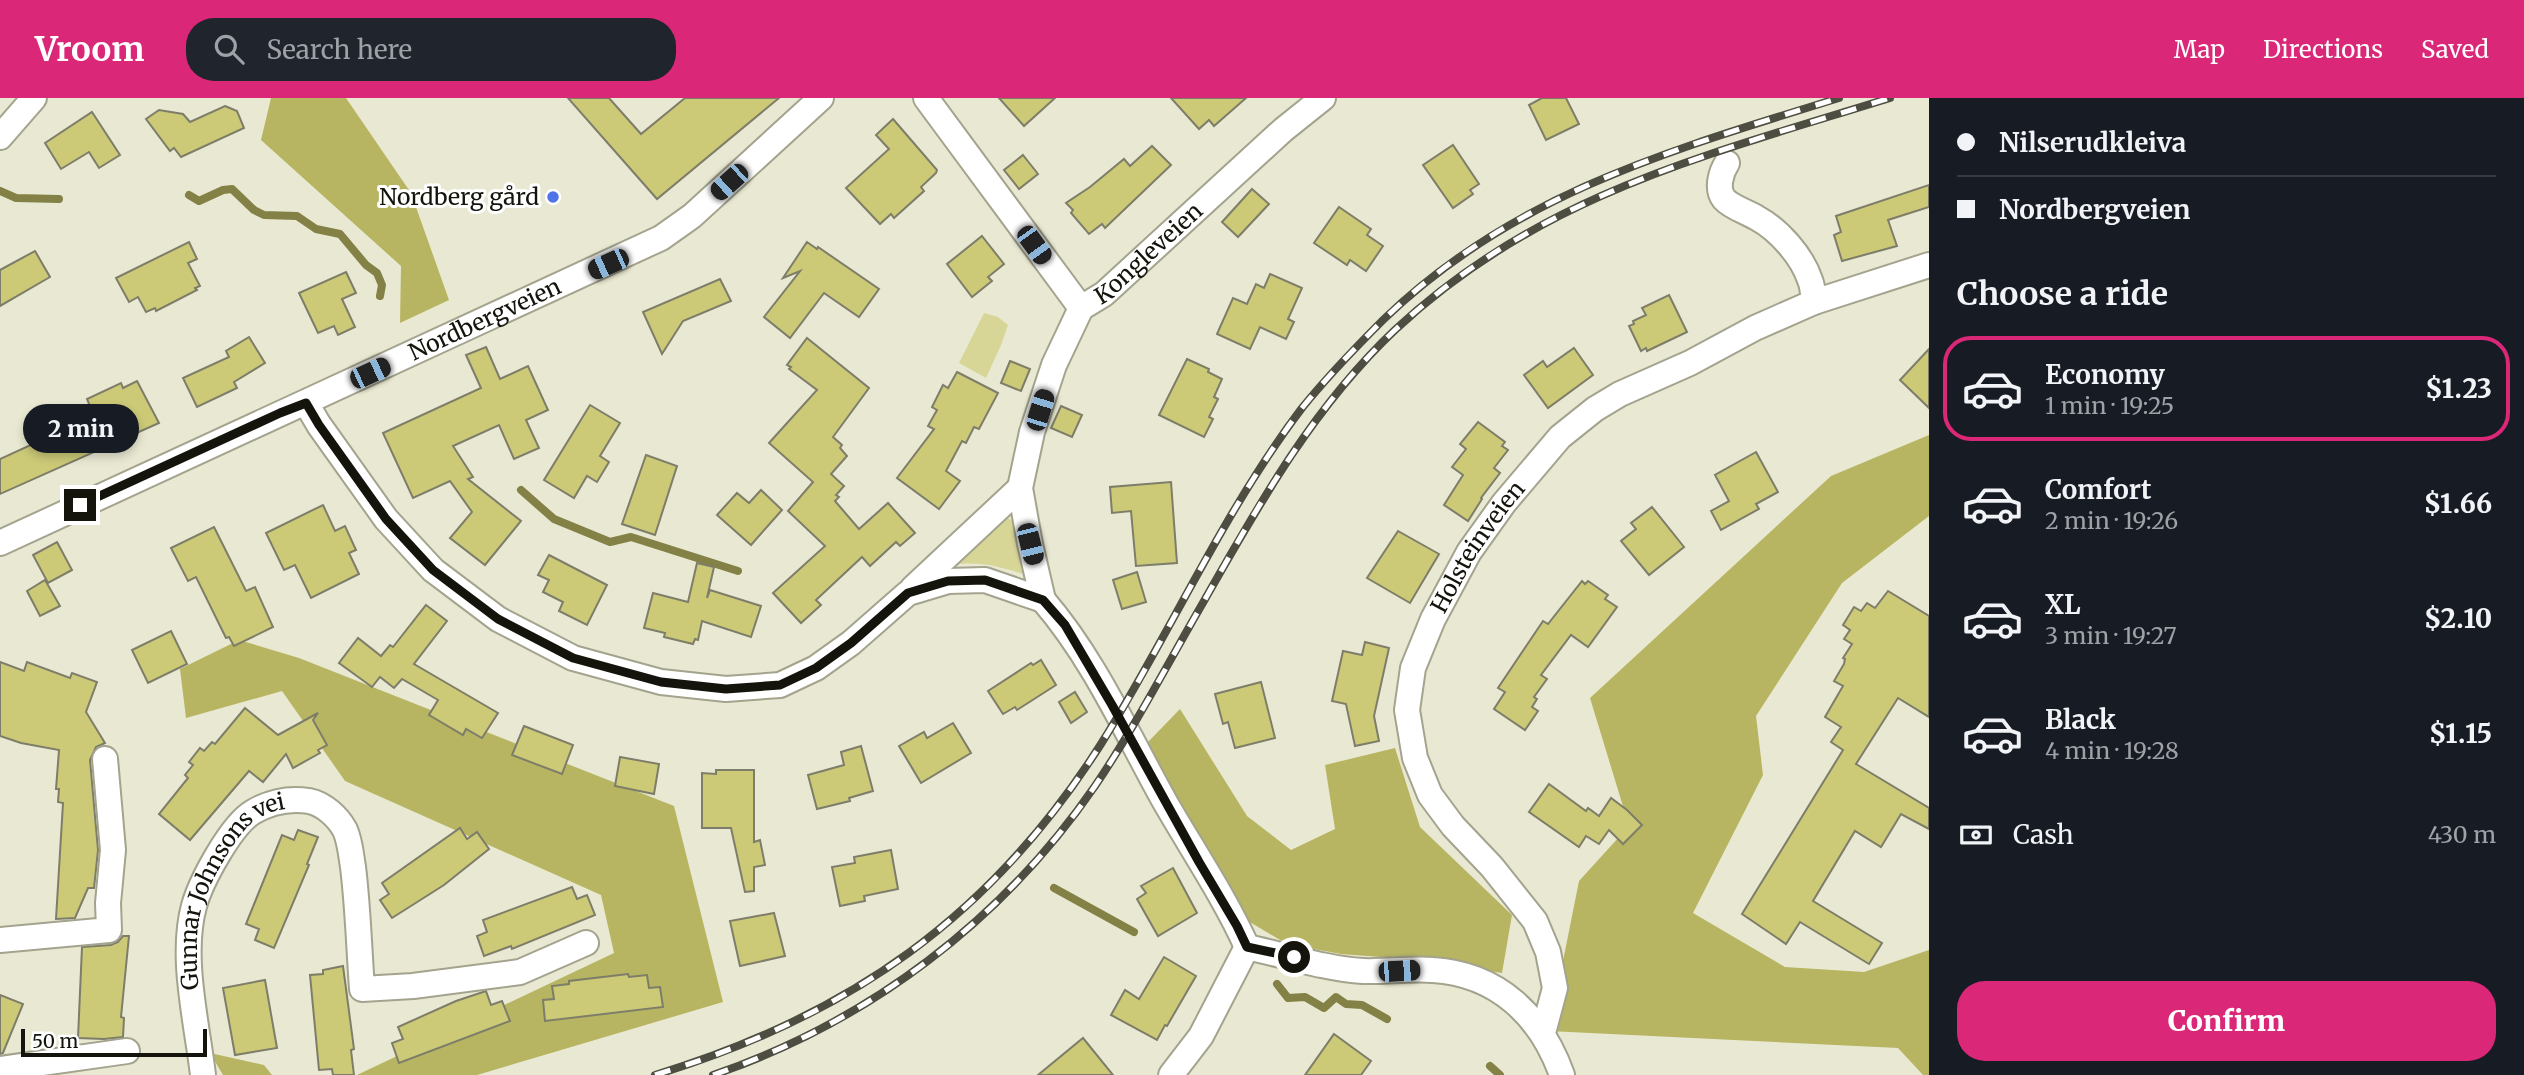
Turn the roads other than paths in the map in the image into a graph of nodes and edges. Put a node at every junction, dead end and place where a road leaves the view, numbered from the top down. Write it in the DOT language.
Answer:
graph roads {
  1 [pos="34,98"];
  2 [pos="821,98"];
  3 [pos="926,98"];
  4 [pos="1323,98"];
  5 [pos="0,137"];
  6 [pos="1727,163"];
  7 [pos="1929,265"];
  8 [pos="1814,302"];
  9 [pos="1081,308"];
  10 [pos="306,403"];
  11 [pos="1020,488"];
  12 [pos="0,542"];
  13 [pos="908,593"];
  14 [pos="1043,600"];
  15 [pos="105,759"];
  16 [pos="0,940"];
  17 [pos="586,943"];
  18 [pos="1247,947"];
  19 [pos="1543,1033"];
  20 [pos="127,1051"];
  21 [pos="0,1069"];
  22 [pos="203,1075"];
  23 [pos="1171,1075"];
  24 [pos="1562,1075"];
  1 -- 5 [label="street"];
  2 -- 10 [label="street, Nordbergveien"];
  3 -- 9 [label="street"];
  4 -- 9 [label="street, Kongleveien"];
  6 -- 8 [label="street"];
  7 -- 8 [label="street, Holsteinveien"];
  8 -- 19 [label="street, Holsteinveien"];
  9 -- 11 [label="street, Kongleveien"];
  10 -- 12 [label="street, Nordbergveien"];
  10 -- 13 [label="street"];
  11 -- 13 [label="street"];
  11 -- 14 [label="street, Kongleveien"];
  13 -- 14 [label="street"];
  14 -- 18 [label="street"];
  15 -- 16 [label="street"];
  17 -- 22 [label="street, Gunnar Johnsons vei"];
  18 -- 19 [label="street"];
  18 -- 23 [label="street"];
  19 -- 24 [label="street"];
  20 -- 21 [label="street"];
}
